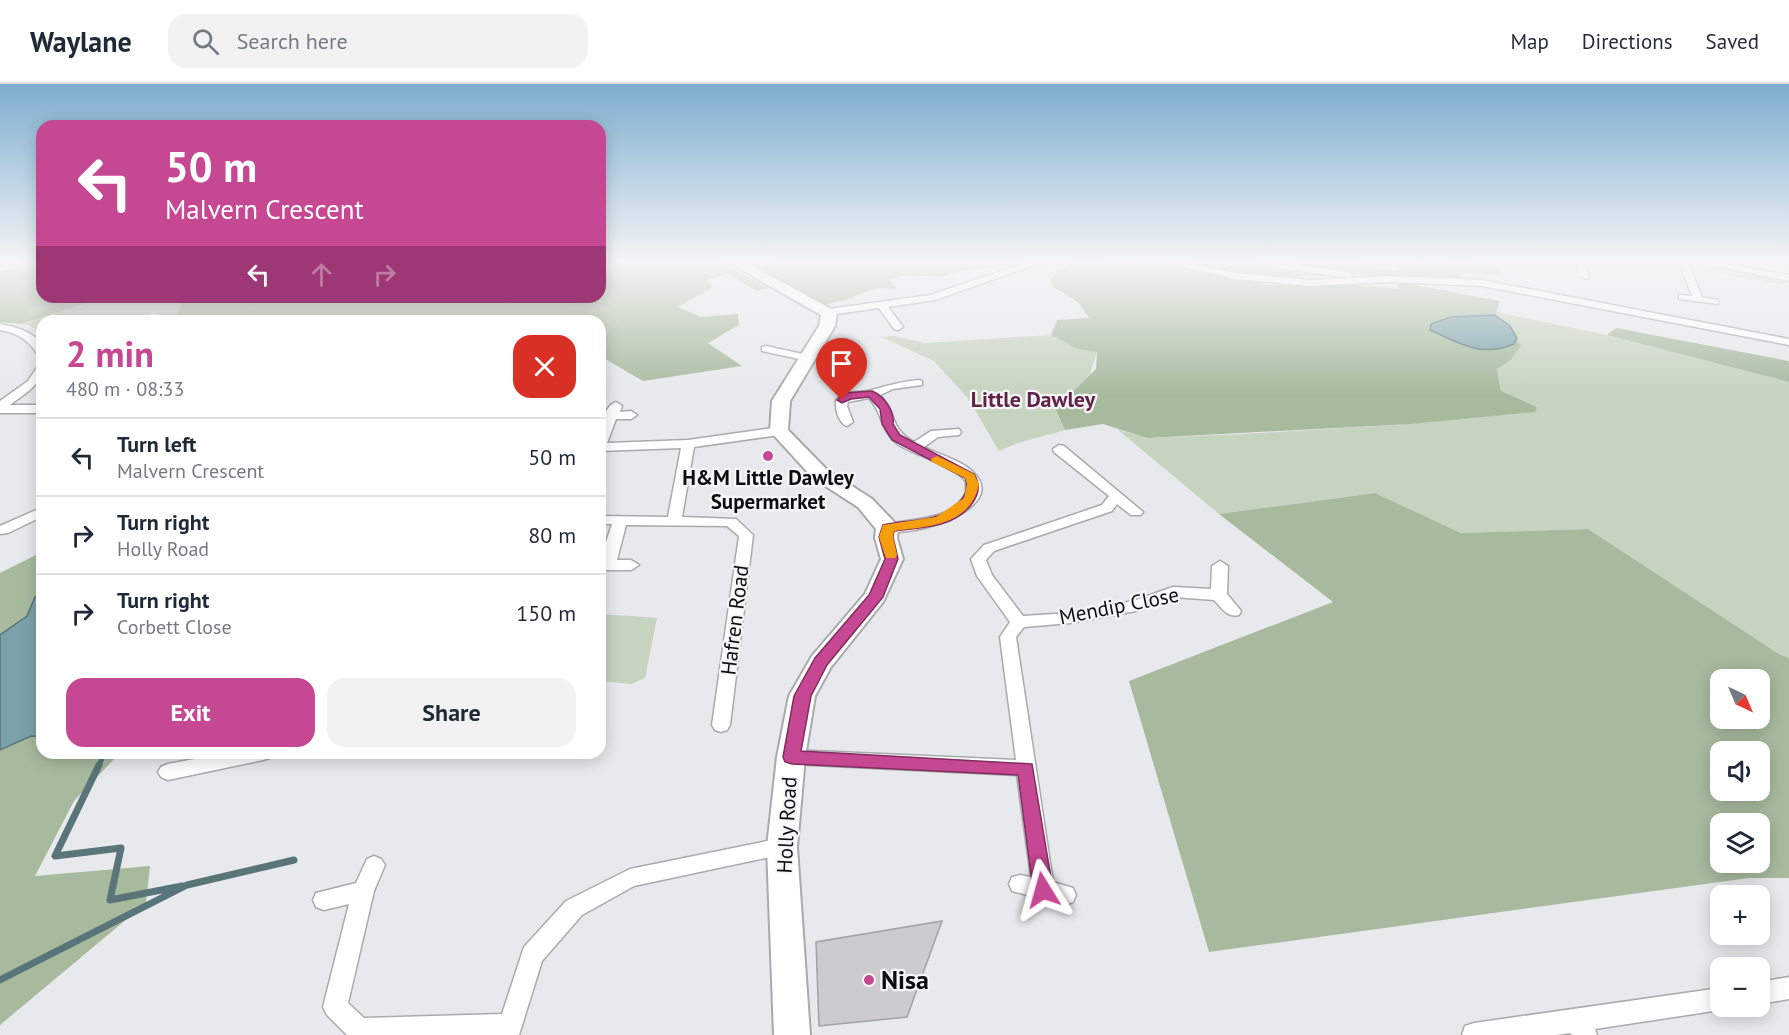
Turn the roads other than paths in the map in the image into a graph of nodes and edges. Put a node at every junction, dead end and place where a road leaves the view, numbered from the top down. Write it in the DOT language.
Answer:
graph roads {
  1 [pos="814,306"];
  2 [pos="879,306"];
  3 [pos="882,306"];
  4 [pos="1600,306"];
  5 [pos="829,312"];
  6 [pos="0,327"];
  7 [pos="898,327"];
  8 [pos="1789,342"];
  9 [pos="36,343"];
  10 [pos="766,349"];
  11 [pos="808,358"];
  12 [pos="36,377"];
  13 [pos="918,382"];
  14 [pos="872,394"];
  15 [pos="0,408"];
  16 [pos="36,409"];
  17 [pos="631,415"];
  18 [pos="847,422"];
  19 [pos="779,430"];
  20 [pos="606,431"];
  21 [pos="955,432"];
  22 [pos="688,444"];
  23 [pos="606,446"];
  24 [pos="914,448"];
  25 [pos="1059,449"];
  26 [pos="1116,496"];
  27 [pos="1136,512"];
  28 [pos="36,514"];
  29 [pos="606,520"];
  30 [pos="620,520"];
  31 [pos="674,520"];
  32 [pos="887,528"];
  33 [pos="1,530"];
  34 [pos="606,559"];
  35 [pos="606,565"];
  36 [pos="631,565"];
  37 [pos="1220,566"];
  38 [pos="1219,595"];
  39 [pos="1233,611"];
  40 [pos="1019,622"];
  41 [pos="722,725"];
  42 [pos="792,757"];
  43 [pos="233,759"];
  44 [pos="1026,768"];
  45 [pos="168,772"];
  46 [pos="782,847"];
  47 [pos="374,865"];
  48 [pos="1020,884"];
  49 [pos="1043,890"];
  50 [pos="363,891"];
  51 [pos="1065,895"];
  52 [pos="324,900"];
  53 [pos="1789,988"];
  54 [pos="1770,991"];
  55 [pos="1710,1001"];
  56 [pos="1581,1028"];
  57 [pos="509,1031"];
  58 [pos="792,1035"];
  59 [pos="1474,1035"];
  1 -- 5 [label="street"];
  2 -- 5 [label="street"];
  3 -- 7 [label="street"];
  4 -- 8 [label="street"];
  5 -- 11 [label="street"];
  6 -- 9 [label="street"];
  10 -- 11 [label="street"];
  11 -- 19 [label="street"];
  12 -- 15 [label="street"];
  13 -- 14 [label="street"];
  14 -- 18 [label="street"];
  14 -- 24 [label="street"];
  15 -- 16 [label="street"];
  17 -- 20 [label="street"];
  19 -- 22 [label="street"];
  19 -- 32 [label="street"];
  21 -- 24 [label="street"];
  22 -- 23 [label="street"];
  22 -- 31 [label="street"];
  24 -- 32 [label="street"];
  25 -- 26 [label="street"];
  26 -- 27 [label="street"];
  26 -- 40 [label="street"];
  28 -- 33 [label="street"];
  29 -- 30 [label="street"];
  30 -- 31 [label="street"];
  30 -- 34 [label="street"];
  31 -- 41 [label="street, Hafren Road"];
  32 -- 42 [label="street, Holly Road"];
  35 -- 36 [label="street"];
  37 -- 38 [label="street"];
  38 -- 39 [label="street"];
  38 -- 40 [label="street, Mendip Close"];
  40 -- 44 [label="street"];
  42 -- 44 [label="street"];
  42 -- 46 [label="street, Holly Road"];
  43 -- 45 [label="street"];
  44 -- 49 [label="street"];
  46 -- 57 [label="street"];
  46 -- 58 [label="street, Holly Road"];
  47 -- 50 [label="street"];
  48 -- 49 [label="street"];
  49 -- 51 [label="street"];
  50 -- 52 [label="street"];
  50 -- 57 [label="street"];
  53 -- 54 [label="street"];
  55 -- 56 [label="street"];
  56 -- 59 [label="street"];
}
